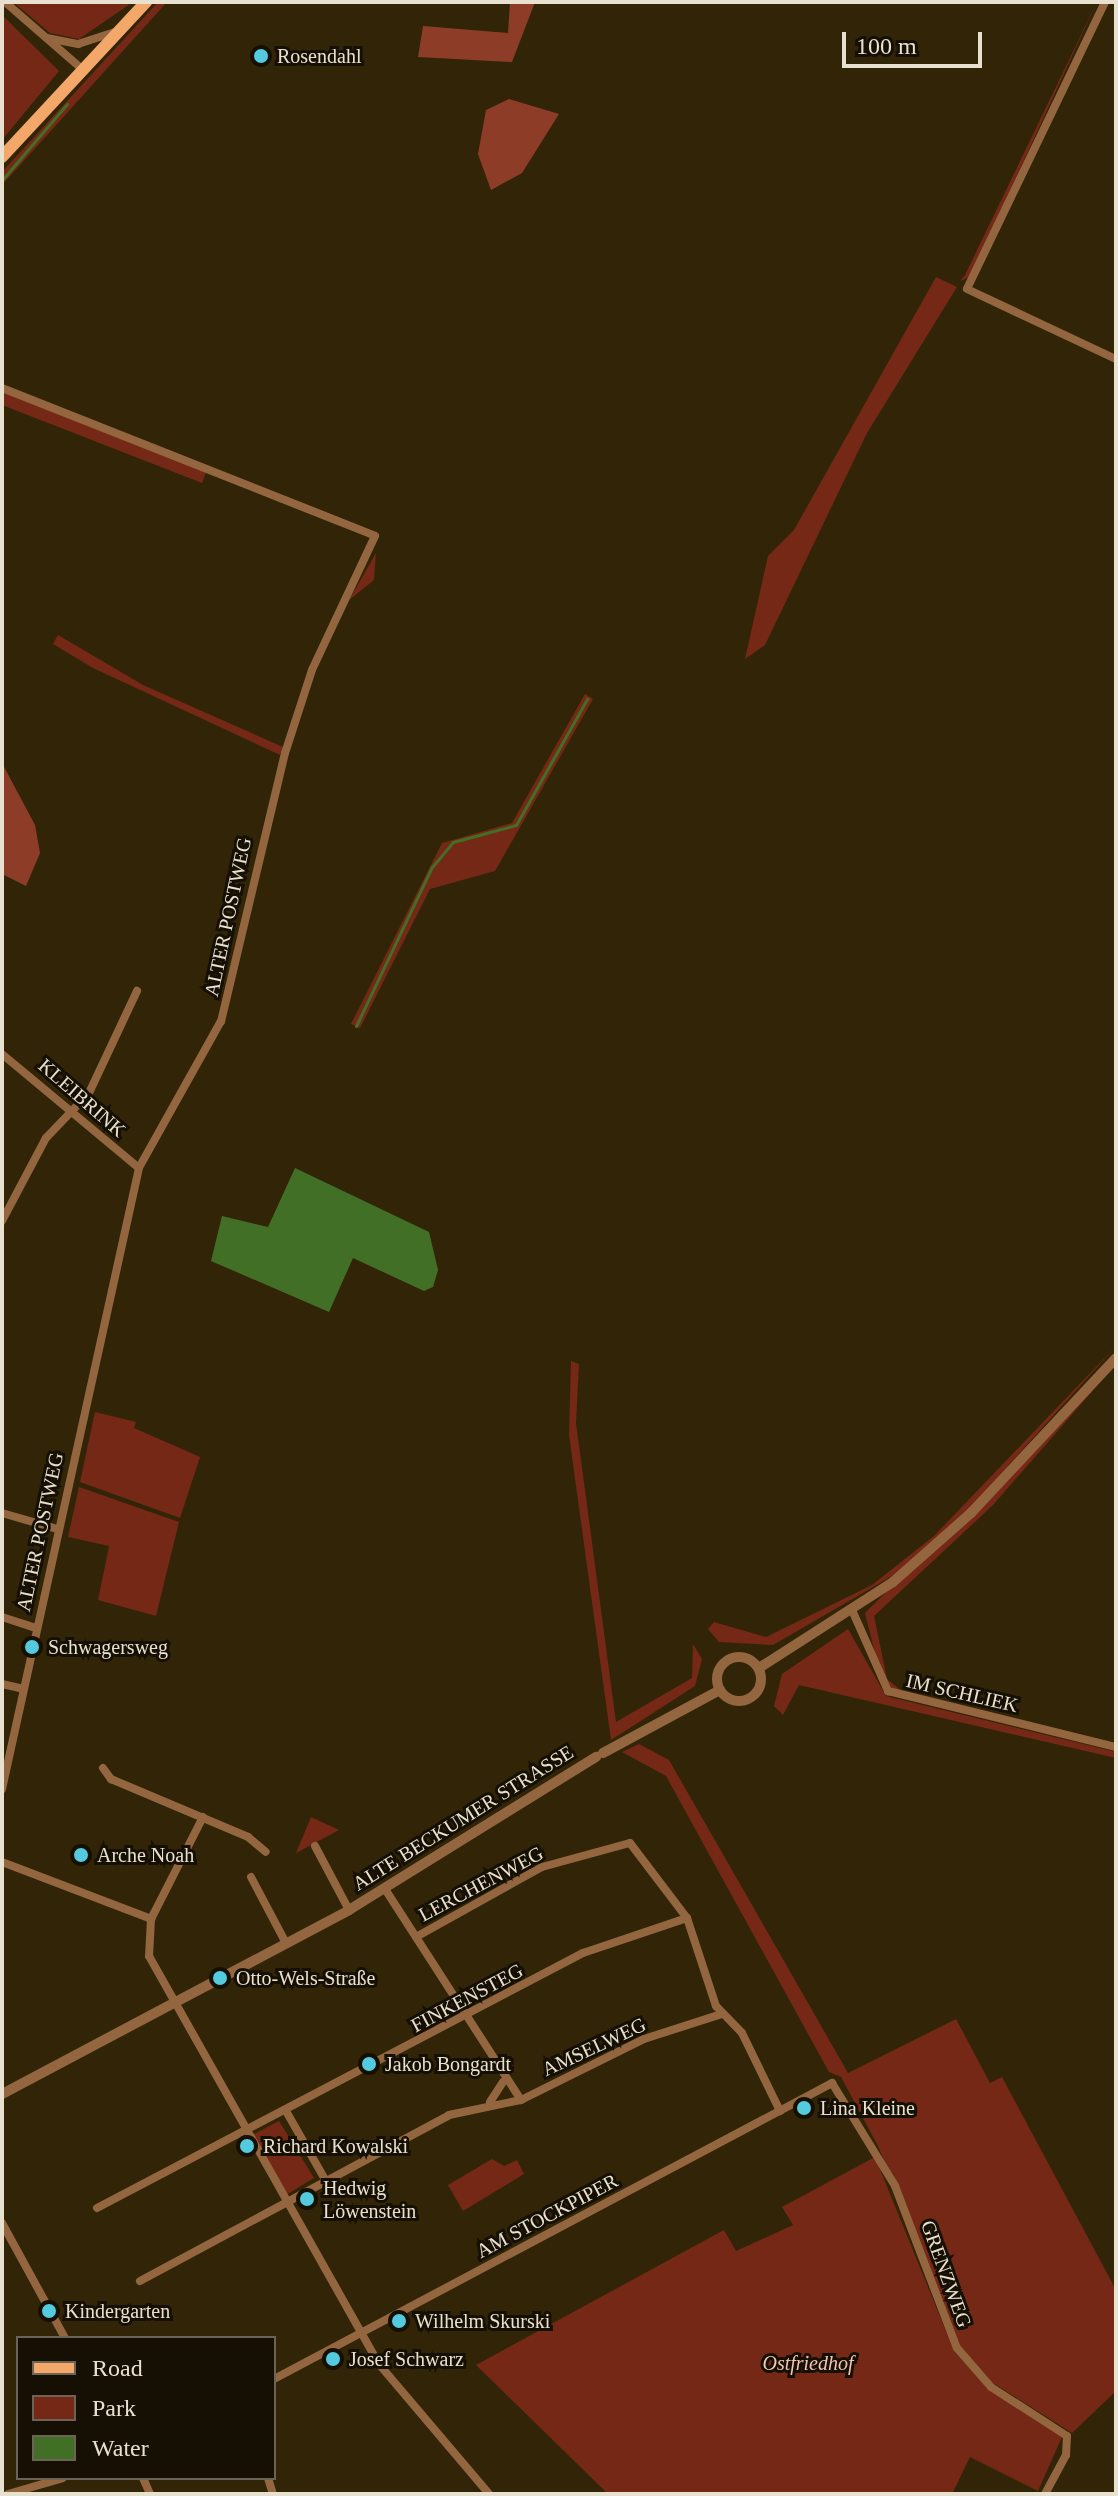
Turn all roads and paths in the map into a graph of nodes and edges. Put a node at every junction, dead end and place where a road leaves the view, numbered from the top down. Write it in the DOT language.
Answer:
graph roads {
  1 [pos="5,2"];
  2 [pos="146,2"];
  3 [pos="1105,2"];
  4 [pos="122,28"];
  5 [pos="43,36"];
  6 [pos="82,69"];
  7 [pos="2,157"];
  8 [pos="1116,359"];
  9 [pos="2,388"];
  10 [pos="137,991"];
  11 [pos="2,1054"];
  12 [pos="71,1111"];
  13 [pos="139,1168"];
  14 [pos="2,1221"];
  15 [pos="1116,1358"];
  16 [pos="2,1513"];
  17 [pos="57,1529"];
  18 [pos="852,1610"];
  19 [pos="2,1617"];
  20 [pos="36,1628"];
  21 [pos="759,1668"];
  22 [pos="2,1684"];
  23 [pos="23,1689"];
  24 [pos="720,1690"];
  25 [pos="1116,1747"];
  26 [pos="103,1768"];
  27 [pos="2,1789"];
  28 [pos="203,1817"];
  29 [pos="315,1846"];
  30 [pos="266,1852"];
  31 [pos="2,1862"];
  32 [pos="251,1877"];
  33 [pos="385,1889"];
  34 [pos="349,1910"];
  35 [pos="687,1918"];
  36 [pos="151,1919"];
  37 [pos="416,1937"];
  38 [pos="286,1943"];
  39 [pos="174,2002"];
  40 [pos="722,2014"];
  41 [pos="464,2019"];
  42 [pos="503,2082"];
  43 [pos="835,2084"];
  44 [pos="2,2094"];
  45 [pos="521,2100"];
  46 [pos="490,2102"];
  47 [pos="286,2111"];
  48 [pos="780,2111"];
  49 [pos="245,2132"];
  50 [pos="326,2181"];
  51 [pos="285,2201"];
  52 [pos="97,2208"];
  53 [pos="2,2223"];
  54 [pos="140,2281"];
  55 [pos="360,2333"];
  56 [pos="64,2336"];
  57 [pos="276,2378"];
  58 [pos="56,2480"];
  59 [pos="8,2494"];
  60 [pos="489,2494"];
  61 [pos="1045,2494"];
  1 -- 5 [label="street"];
  2 -- 4 [label="main road"];
  3 -- 8 [label="street"];
  4 -- 5 [label="street"];
  4 -- 6 [label="main road"];
  5 -- 6 [label="street"];
  6 -- 7 [label="main road"];
  9 -- 13 [label="street, ALTER POSTWEG"];
  10 -- 12 [label="street"];
  11 -- 12 [label="street, KLEIBRINK"];
  12 -- 13 [label="street, KLEIBRINK"];
  12 -- 14 [label="street"];
  13 -- 17 [label="street, ALTER POSTWEG"];
  15 -- 18 [label="street"];
  16 -- 17 [label="street"];
  17 -- 20 [label="street, ALTER POSTWEG"];
  18 -- 21 [label="street"];
  18 -- 25 [label="street, IM SCHLIEK"];
  19 -- 20 [label="street"];
  20 -- 23 [label="street, ALTER POSTWEG"];
  21 -- 24 [label="street"];
  21 -- 24 [label="street"];
  22 -- 23 [label="street"];
  23 -- 27 [label="street, ALTER POSTWEG"];
  24 -- 33 [label="street, ALTE BECKUMER STRASSE"];
  26 -- 28 [label="street"];
  28 -- 30 [label="street"];
  28 -- 36 [label="street"];
  29 -- 34 [label="street, ALTE BECKUMER STRASSE"];
  31 -- 36 [label="street"];
  32 -- 38 [label="street"];
  33 -- 34 [label="street, ALTE BECKUMER STRASSE"];
  33 -- 37 [label="street"];
  34 -- 38 [label="street, ALTE BECKUMER STRASSE"];
  35 -- 37 [label="street, LERCHENWEG"];
  35 -- 40 [label="street, LERCHENWEG"];
  35 -- 41 [label="street, FINKENSTEG"];
  36 -- 39 [label="street"];
  37 -- 41 [label="street"];
  38 -- 39 [label="street, ALTE BECKUMER STRASSE"];
  39 -- 44 [label="street, ALTE BECKUMER STRASSE"];
  39 -- 49 [label="street"];
  40 -- 45 [label="street, AMSELWEG"];
  40 -- 48 [label="street, LERCHENWEG"];
  41 -- 42 [label="street"];
  41 -- 47 [label="street, FINKENSTEG"];
  42 -- 45 [label="street"];
  42 -- 46 [label="street"];
  43 -- 48 [label="street, AM STOCKPIPER"];
  43 -- 61 [label="street, GRENZWEG"];
  45 -- 46 [label="street, AMSELWEG"];
  46 -- 50 [label="street, AMSELWEG"];
  47 -- 49 [label="street, FINKENSTEG"];
  47 -- 50 [label="street"];
  48 -- 55 [label="street, AM STOCKPIPER"];
  49 -- 51 [label="street"];
  49 -- 52 [label="street, FINKENSTEG"];
  50 -- 51 [label="street, AMSELWEG"];
  51 -- 54 [label="street, AMSELWEG"];
  51 -- 55 [label="street"];
  53 -- 56 [label="street"];
  55 -- 57 [label="street, AM STOCKPIPER"];
  55 -- 60 [label="street"];
  58 -- 59 [label="street"];
}
